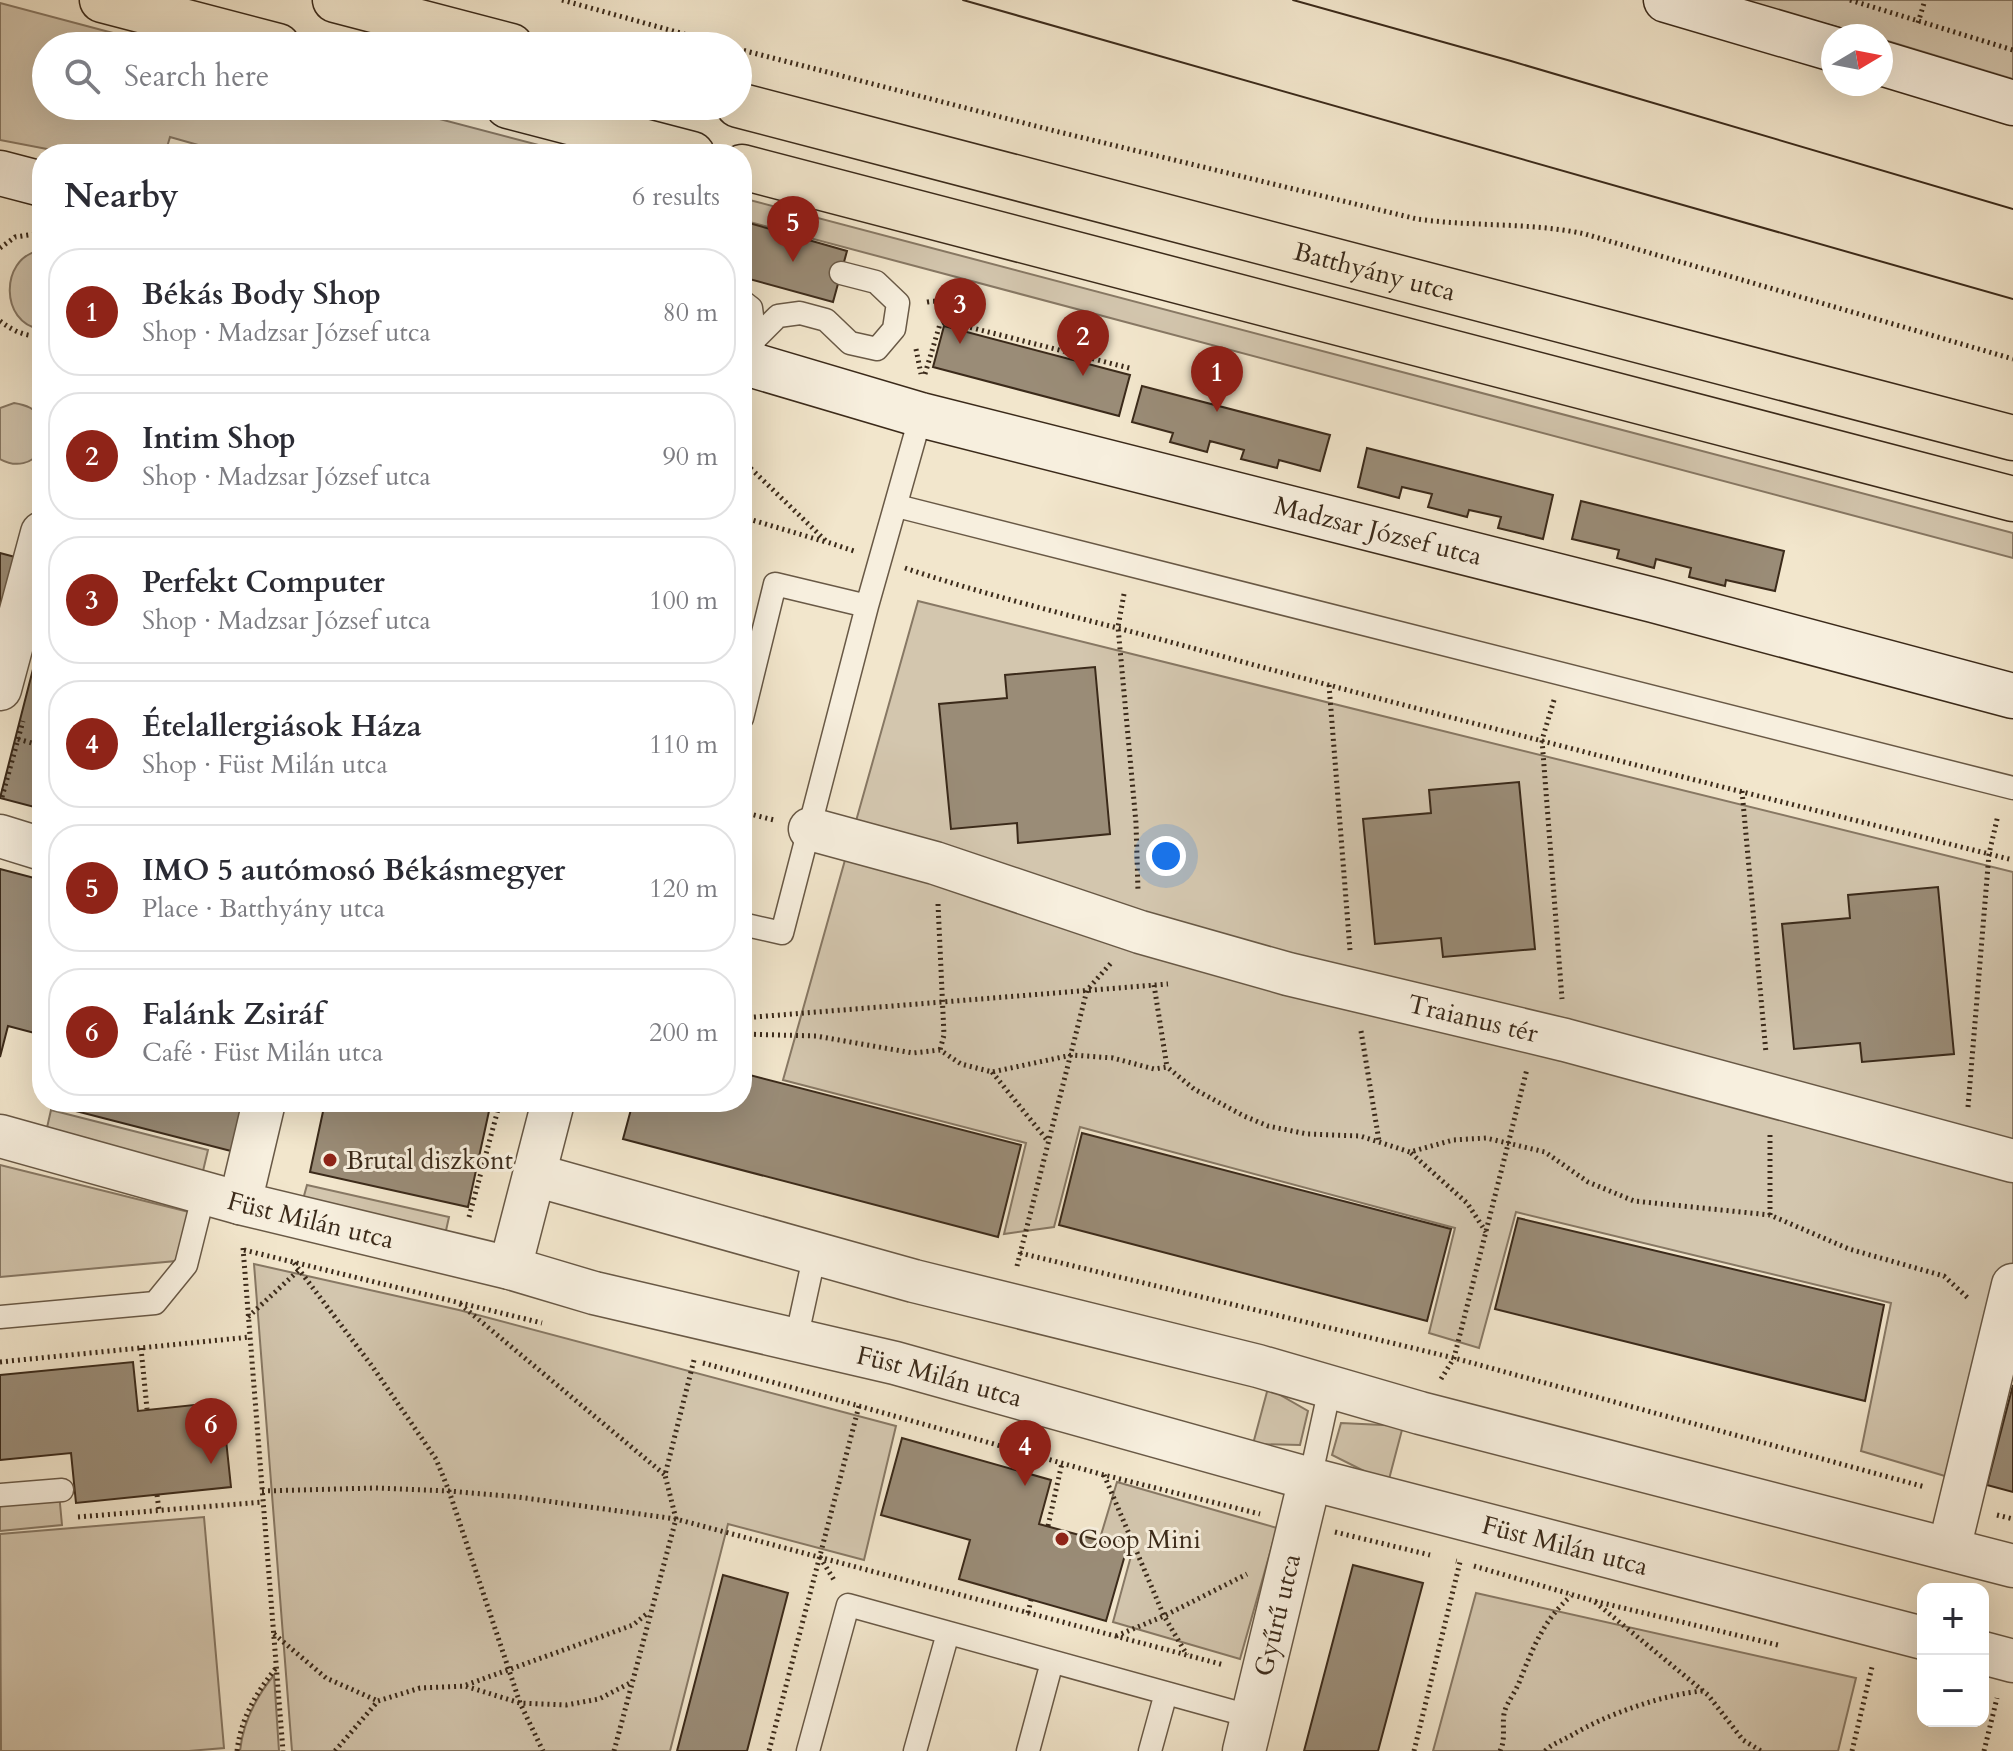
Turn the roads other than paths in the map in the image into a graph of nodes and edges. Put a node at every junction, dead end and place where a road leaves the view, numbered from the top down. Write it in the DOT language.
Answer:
graph roads {
  1 [pos="102,0"];
  2 [pos="335,0"];
  3 [pos="1666,0"];
  4 [pos="224,32"];
  5 [pos="457,32"];
  6 [pos="1821,45"];
  7 [pos="1893,67"];
  8 [pos="2013,103"];
  9 [pos="752,109"];
  10 [pos="562,120"];
  11 [pos="654,144"];
  12 [pos="752,170"];
  13 [pos="0,173"];
  14 [pos="32,181"];
  15 [pos="841,273"];
  16 [pos="752,355"];
  17 [pos="752,364"];
  18 [pos="921,415"];
  19 [pos="2013,438"];
  20 [pos="2013,499"];
  21 [pos="897,506"];
  22 [pos="32,570"];
  23 [pos="867,606"];
  24 [pos="752,677"];
  25 [pos="0,689"];
  26 [pos="2013,696"];
  27 [pos="2009,787"];
  28 [pos="810,829"];
  29 [pos="0,836"];
  30 [pos="32,846"];
  31 [pos="752,926"];
  32 [pos="260,1112"];
  33 [pos="551,1112"];
  34 [pos="0,1136"];
  35 [pos="2013,1161"];
  36 [pos="535,1175"];
  37 [pos="222,1198"];
  38 [pos="815,1253"];
  39 [pos="510,1268"];
  40 [pos="2013,1285"];
  41 [pos="0,1317"];
  42 [pos="796,1340"];
  43 [pos="1330,1388"];
  44 [pos="1310,1479"];
  45 [pos="62,1490"];
  46 [pos="0,1495"];
  47 [pos="1949,1549"];
  48 [pos="2013,1566"];
  49 [pos="948,1633"];
  50 [pos="1917,1636"];
  51 [pos="1985,1655"];
  52 [pos="1052,1662"];
  53 [pos="2005,1680"];
  54 [pos="1166,1693"];
  55 [pos="1249,1734"];
  56 [pos="808,1751"];
  57 [pos="915,1751"];
  58 [pos="1028,1751"];
  59 [pos="1150,1751"];
  1 -- 4 [label="main road"];
  2 -- 5 [label="main road"];
  3 -- 6 [label="street"];
  7 -- 8 [label="street"];
  9 -- 19 [label="main road, Batthyány utca"];
  10 -- 11 [label="main road"];
  12 -- 20 [label="main road"];
  13 -- 14 [label="street"];
  15 -- 16 [label="lane"];
  17 -- 18 [label="street, Madzsar József utca"];
  18 -- 21 [label="lane"];
  18 -- 26 [label="street, Madzsar József utca"];
  21 -- 23 [label="lane"];
  21 -- 27 [label="lane"];
  22 -- 25 [label="street"];
  23 -- 24 [label="lane"];
  23 -- 28 [label="lane"];
  28 -- 31 [label="lane"];
  28 -- 35 [label="street, Traianus tér"];
  29 -- 30 [label="street"];
  32 -- 37 [label="street"];
  33 -- 36 [label="street"];
  34 -- 37 [label="street, Füst Milán utca"];
  36 -- 38 [label="street"];
  36 -- 39 [label="street"];
  37 -- 39 [label="street, Füst Milán utca"];
  37 -- 41 [label="lane"];
  38 -- 42 [label="lane"];
  38 -- 43 [label="street"];
  39 -- 42 [label="street, Füst Milán utca"];
  40 -- 47 [label="street"];
  42 -- 44 [label="street, Füst Milán utca"];
  43 -- 44 [label="lane"];
  43 -- 47 [label="street"];
  44 -- 50 [label="street, Füst Milán utca"];
  44 -- 55 [label="street, Gyűrű utca"];
  45 -- 46 [label="lane"];
  47 -- 48 [label="street"];
  49 -- 52 [label="lane"];
  49 -- 56 [label="lane"];
  49 -- 57 [label="lane"];
  51 -- 53 [label="street"];
  52 -- 54 [label="lane"];
  52 -- 58 [label="lane"];
  54 -- 55 [label="lane"];
  54 -- 59 [label="lane"];
}
